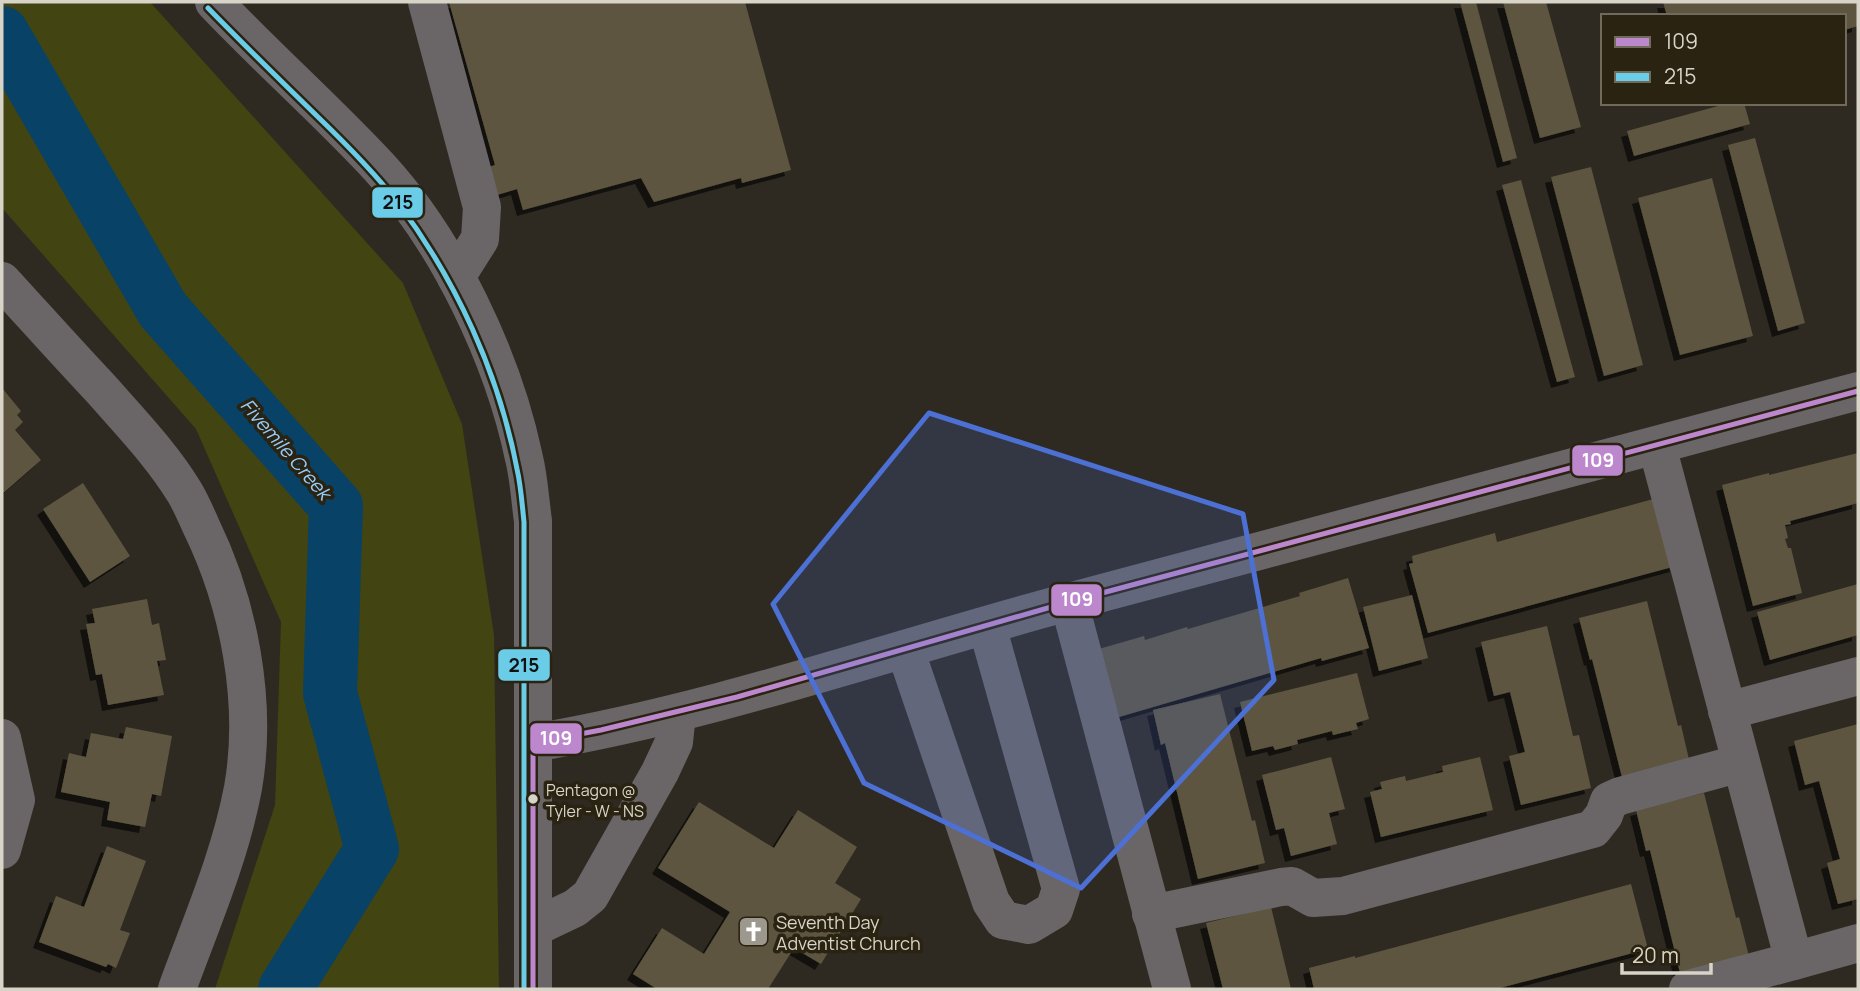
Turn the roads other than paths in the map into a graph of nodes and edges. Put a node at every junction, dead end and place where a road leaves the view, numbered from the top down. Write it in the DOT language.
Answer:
graph roads {
  1 [pos="214,2"];
  2 [pos="427,2"];
  3 [pos="456,278"];
  4 [pos="2,281"];
  5 [pos="1858,391"];
  6 [pos="1657,446"];
  7 [pos="1069,601"];
  8 [pos="987,626"];
  9 [pos="905,649"];
  10 [pos="1858,676"];
  11 [pos="1727,711"];
  12 [pos="677,713"];
  13 [pos="2,738"];
  14 [pos="533,743"];
  15 [pos="1741,763"];
  16 [pos="2,850"];
  17 [pos="1151,914"];
  18 [pos="533,928"];
  19 [pos="1858,943"];
  20 [pos="1794,961"];
  21 [pos="177,989"];
  22 [pos="533,989"];
  23 [pos="1172,989"];
  24 [pos="1688,989"];
  1 -- 3 [label="street"];
  2 -- 3 [label="street"];
  3 -- 14 [label="street"];
  4 -- 21 [label="street"];
  5 -- 6 [label="street"];
  6 -- 7 [label="street"];
  6 -- 11 [label="street"];
  7 -- 8 [label="street"];
  7 -- 17 [label="street"];
  8 -- 9 [label="street"];
  8 -- 9 [label="street"];
  9 -- 12 [label="street"];
  10 -- 11 [label="street"];
  11 -- 15 [label="street"];
  12 -- 14 [label="street"];
  12 -- 18 [label="street"];
  13 -- 16 [label="street"];
  14 -- 18 [label="street"];
  15 -- 17 [label="street"];
  15 -- 20 [label="street"];
  17 -- 23 [label="street"];
  18 -- 22 [label="street"];
  19 -- 20 [label="street"];
  20 -- 24 [label="street"];
}
